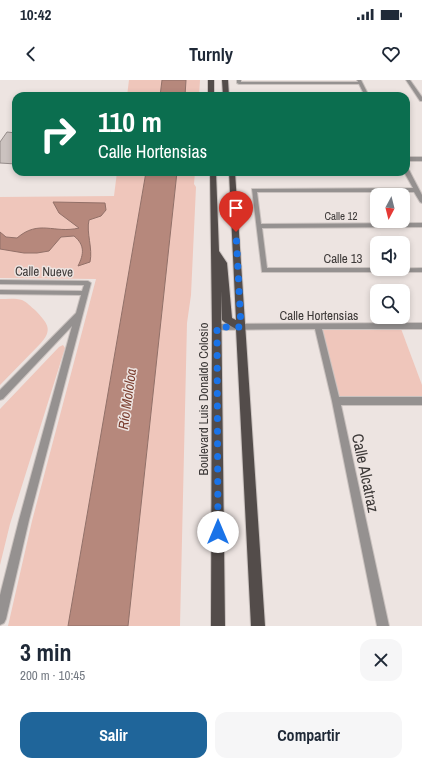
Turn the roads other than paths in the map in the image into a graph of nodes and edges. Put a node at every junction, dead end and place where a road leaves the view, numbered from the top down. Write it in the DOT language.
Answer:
graph roads {
  1 [pos="211,80"];
  2 [pos="225,80"];
  3 [pos="408,80"];
  4 [pos="239,81"];
  5 [pos="360,82"];
  6 [pos="211,92"];
  7 [pos="226,92"];
  8 [pos="365,92"];
  9 [pos="422,100"];
  10 [pos="410,159"];
  11 [pos="422,159"];
  12 [pos="213,176"];
  13 [pos="232,176"];
  14 [pos="409,176"];
  15 [pos="416,190"];
  16 [pos="422,201"];
  17 [pos="422,225"];
  18 [pos="259,226"];
  19 [pos="216,252"];
  20 [pos="422,270"];
  21 [pos="0,282"];
  22 [pos="86,288"];
  23 [pos="0,292"];
  24 [pos="79,314"];
  25 [pos="422,326"];
  26 [pos="217,327"];
  27 [pos="241,327"];
  28 [pos="318,327"];
  29 [pos="0,396"];
  30 [pos="336,401"];
  31 [pos="421,403"];
  32 [pos="0,619"];
  33 [pos="218,626"];
  34 [pos="258,626"];
  35 [pos="383,626"];
  1 -- 6 [label="main road"];
  2 -- 7 [label="main road"];
  3 -- 9 [label="street"];
  4 -- 5 [label="street"];
  5 -- 8 [label="street"];
  10 -- 11 [label="street"];
  12 -- 19 [label="main road, Boulevard Luis Donaldo Colosio"];
  13 -- 27 [label="main road"];
  14 -- 15 [label="street"];
  15 -- 16 [label="street"];
  15 -- 18 [label="street"];
  17 -- 18 [label="street, Calle 12"];
  18 -- 20 [label="street, Calle 13"];
  19 -- 26 [label="main road, Boulevard Luis Donaldo Colosio"];
  19 -- 27 [label="main road"];
  21 -- 22 [label="street, Calle Nueve"];
  22 -- 23 [label="street, Calle Nueve"];
  22 -- 24 [label="street"];
  24 -- 29 [label="street"];
  24 -- 32 [label="street"];
  25 -- 28 [label="street, Calle Hortensias"];
  26 -- 27 [label="street, Calle Hortensias"];
  26 -- 33 [label="main road, Boulevard Luis Donaldo Colosio"];
  27 -- 28 [label="street, Calle Hortensias"];
  27 -- 34 [label="main road"];
  28 -- 30 [label="street, Calle Alcatraz"];
  30 -- 31 [label="street"];
  30 -- 35 [label="street, Calle Alcatraz"];
}
